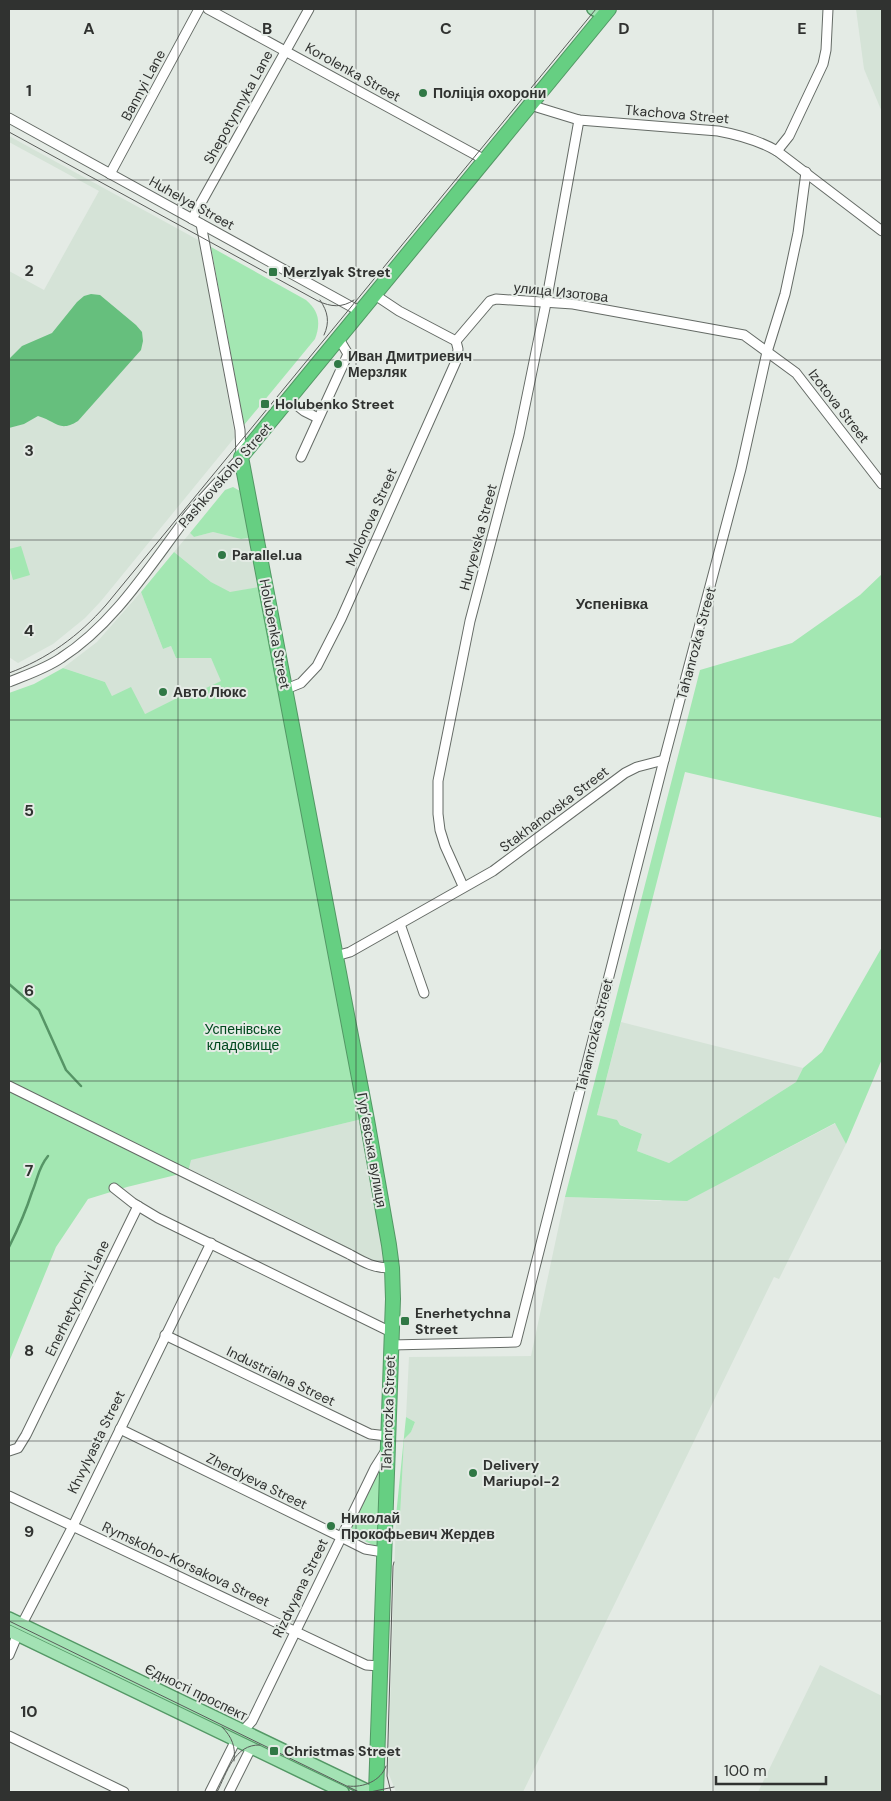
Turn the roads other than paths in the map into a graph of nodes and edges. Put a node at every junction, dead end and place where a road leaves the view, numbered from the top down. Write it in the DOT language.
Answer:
graph roads {
  1 [pos="199,9"];
  2 [pos="208,9"];
  3 [pos="309,9"];
  4 [pos="828,9"];
  5 [pos="602,11"];
  6 [pos="285,51"];
  7 [pos="530,105"];
  8 [pos="9,118"];
  9 [pos="579,120"];
  10 [pos="777,151"];
  11 [pos="485,160"];
  12 [pos="806,172"];
  13 [pos="110,174"];
  14 [pos="192,219"];
  15 [pos="201,224"];
  16 [pos="882,231"];
  17 [pos="375,296"];
  18 [pos="546,302"];
  19 [pos="361,312"];
  20 [pos="339,339"];
  21 [pos="456,341"];
  22 [pos="767,352"];
  23 [pos="289,399"];
  24 [pos="318,418"];
  25 [pos="301,457"];
  26 [pos="240,458"];
  27 [pos="882,484"];
  28 [pos="9,682"];
  29 [pos="286,689"];
  30 [pos="664,760"];
  31 [pos="463,886"];
  32 [pos="400,924"];
  33 [pos="336,956"];
  34 [pos="424,992"];
  35 [pos="9,1086"];
  36 [pos="114,1188"];
  37 [pos="138,1206"];
  38 [pos="211,1243"];
  39 [pos="392,1268"];
  40 [pos="165,1335"];
  41 [pos="391,1339"];
  42 [pos="120,1429"];
  43 [pos="387,1443"];
  44 [pos="9,1451"];
  45 [pos="380,1468"];
  46 [pos="9,1496"];
  47 [pos="72,1526"];
  48 [pos="341,1537"];
  49 [pos="383,1552"];
  50 [pos="9,1618"];
  51 [pos="22,1624"];
  52 [pos="295,1631"];
  53 [pos="13,1634"];
  54 [pos="9,1654"];
  55 [pos="379,1666"];
  56 [pos="9,1736"];
  57 [pos="244,1736"];
  58 [pos="251,1748"];
  59 [pos="124,1792"];
  60 [pos="210,1792"];
  61 [pos="229,1792"];
  62 [pos="343,1792"];
  63 [pos="371,1792"];
  64 [pos="376,1792"];
  1 -- 13 [label="street, Bannyi Lane"];
  2 -- 6 [label="street, Korolenka Street"];
  3 -- 6 [label="street, Shepotynnyka Lane"];
  4 -- 10 [label="street"];
  5 -- 7 [label="highway, Pashkovskoho Street"];
  6 -- 11 [label="street, Korolenka Street"];
  6 -- 14 [label="street, Shepotynnyka Lane"];
  7 -- 9 [label="street, Tkachova Street"];
  7 -- 11 [label="highway, Pashkovskoho Street"];
  8 -- 13 [label="street, Huhelya Street"];
  9 -- 10 [label="street, Tkachova Street"];
  9 -- 18 [label="street, Huryevska Street"];
  10 -- 12 [label="street, Tkachova Street"];
  11 -- 17 [label="highway, Pashkovskoho Street"];
  12 -- 16 [label="street, Tkachova Street"];
  12 -- 22 [label="street, Tahanrozka Street"];
  13 -- 14 [label="street, Huhelya Street"];
  14 -- 15 [label="street, Huhelya Street"];
  15 -- 19 [label="street, Huhelya Street"];
  15 -- 26 [label="street, Holubenka Street"];
  17 -- 19 [label="highway, Pashkovskoho Street"];
  17 -- 21 [label="street"];
  18 -- 21 [label="street, улица Изотова"];
  18 -- 22 [label="street, улица Изотова"];
  18 -- 31 [label="street, Huryevska Street"];
  19 -- 20 [label="highway, Pashkovskoho Street"];
  20 -- 23 [label="highway, Pashkovskoho Street"];
  20 -- 24 [label="street"];
  21 -- 29 [label="street, Molonova Street"];
  22 -- 27 [label="street, Izotova Street"];
  22 -- 30 [label="street, Tahanrozka Street"];
  23 -- 24 [label="street"];
  23 -- 26 [label="highway, Pashkovskoho Street"];
  24 -- 25 [label="street"];
  26 -- 28 [label="street, Pashkovskoho Street"];
  26 -- 29 [label="highway, Holubenka Street"];
  29 -- 33 [label="highway, Holubenka Street"];
  30 -- 31 [label="street, Stakhanovska Street"];
  30 -- 41 [label="street, Tahanrozka Street"];
  31 -- 32 [label="street"];
  32 -- 33 [label="street"];
  32 -- 34 [label="street"];
  33 -- 39 [label="highway, Гур’євська вулиця"];
  35 -- 39 [label="street"];
  36 -- 37 [label="street"];
  37 -- 38 [label="street"];
  37 -- 44 [label="street, Enerhetychnyi Lane"];
  38 -- 40 [label="street, Khvylyasta Street"];
  38 -- 41 [label="street"];
  39 -- 41 [label="highway, Гур’євська вулиця"];
  40 -- 42 [label="street, Khvylyasta Street"];
  40 -- 43 [label="street, Industrialna Street"];
  41 -- 43 [label="highway, Tahanrozka Street"];
  42 -- 47 [label="street, Khvylyasta Street"];
  42 -- 48 [label="street, Zherdyeva Street"];
  43 -- 45 [label="highway, Tahanrozka Street"];
  45 -- 48 [label="street, Rizdvyana Street"];
  45 -- 49 [label="highway, Tahanrozka Street"];
  46 -- 47 [label="street, Rymskoho-Korsakova Street"];
  47 -- 51 [label="street, Khvylyasta Street"];
  47 -- 52 [label="street, Rymskoho-Korsakova Street"];
  48 -- 49 [label="street, Zherdyeva Street"];
  48 -- 52 [label="street, Rizdvyana Street"];
  49 -- 55 [label="highway, Tahanrozka Street"];
  50 -- 51 [label="main road, Єдності проспект"];
  51 -- 53 [label="main road, Khvylyasta Street"];
  51 -- 57 [label="main road, Єдності проспект"];
  52 -- 55 [label="street, Rymskoho-Korsakova Street"];
  52 -- 57 [label="street, Rizdvyana Street"];
  53 -- 54 [label="street, Khvylyasta Street"];
  53 -- 57 [label="main road, Єдності проспект"];
  55 -- 64 [label="highway, Tahanrozka Street"];
  56 -- 59 [label="street"];
  57 -- 58 [label="main road"];
  57 -- 60 [label="street, Rizdvyana Street"];
  57 -- 63 [label="main road, Єдності проспект"];
  58 -- 61 [label="street"];
  58 -- 62 [label="main road"];
}
